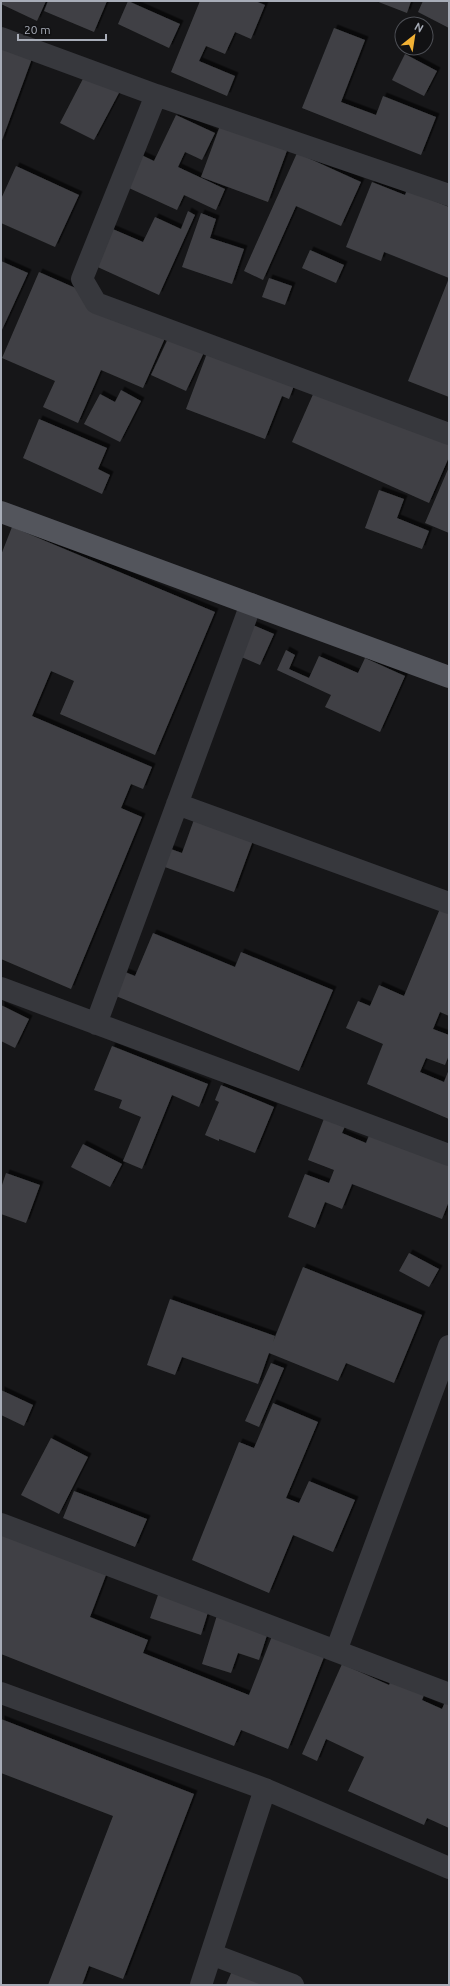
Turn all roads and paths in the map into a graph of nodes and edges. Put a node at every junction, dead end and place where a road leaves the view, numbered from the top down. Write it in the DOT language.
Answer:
graph roads {
  1 [pos="1,38"];
  2 [pos="156,95"];
  3 [pos="449,195"];
  4 [pos="449,434"];
  5 [pos="3,518"];
  6 [pos="251,604"];
  7 [pos="449,677"];
  8 [pos="177,804"];
  9 [pos="449,903"];
  10 [pos="1,988"];
  11 [pos="96,1024"];
  12 [pos="449,1155"];
  13 [pos="449,1346"];
  14 [pos="1,1524"];
  15 [pos="336,1651"];
  16 [pos="1,1693"];
  17 [pos="449,1694"];
  18 [pos="265,1789"];
  19 [pos="449,1868"];
  20 [pos="211,1954"];
  21 [pos="201,1985"];
  22 [pos="293,1985"];
  1 -- 2 [label="street"];
  2 -- 3 [label="street"];
  2 -- 4 [label="street"];
  5 -- 6 [label="main road"];
  6 -- 7 [label="main road"];
  6 -- 8 [label="street"];
  8 -- 9 [label="street"];
  8 -- 11 [label="street"];
  10 -- 11 [label="street"];
  11 -- 12 [label="street"];
  13 -- 15 [label="street"];
  14 -- 15 [label="street"];
  15 -- 17 [label="street"];
  16 -- 18 [label="street"];
  18 -- 19 [label="street"];
  18 -- 20 [label="street"];
  20 -- 21 [label="street"];
  20 -- 22 [label="street"];
}
